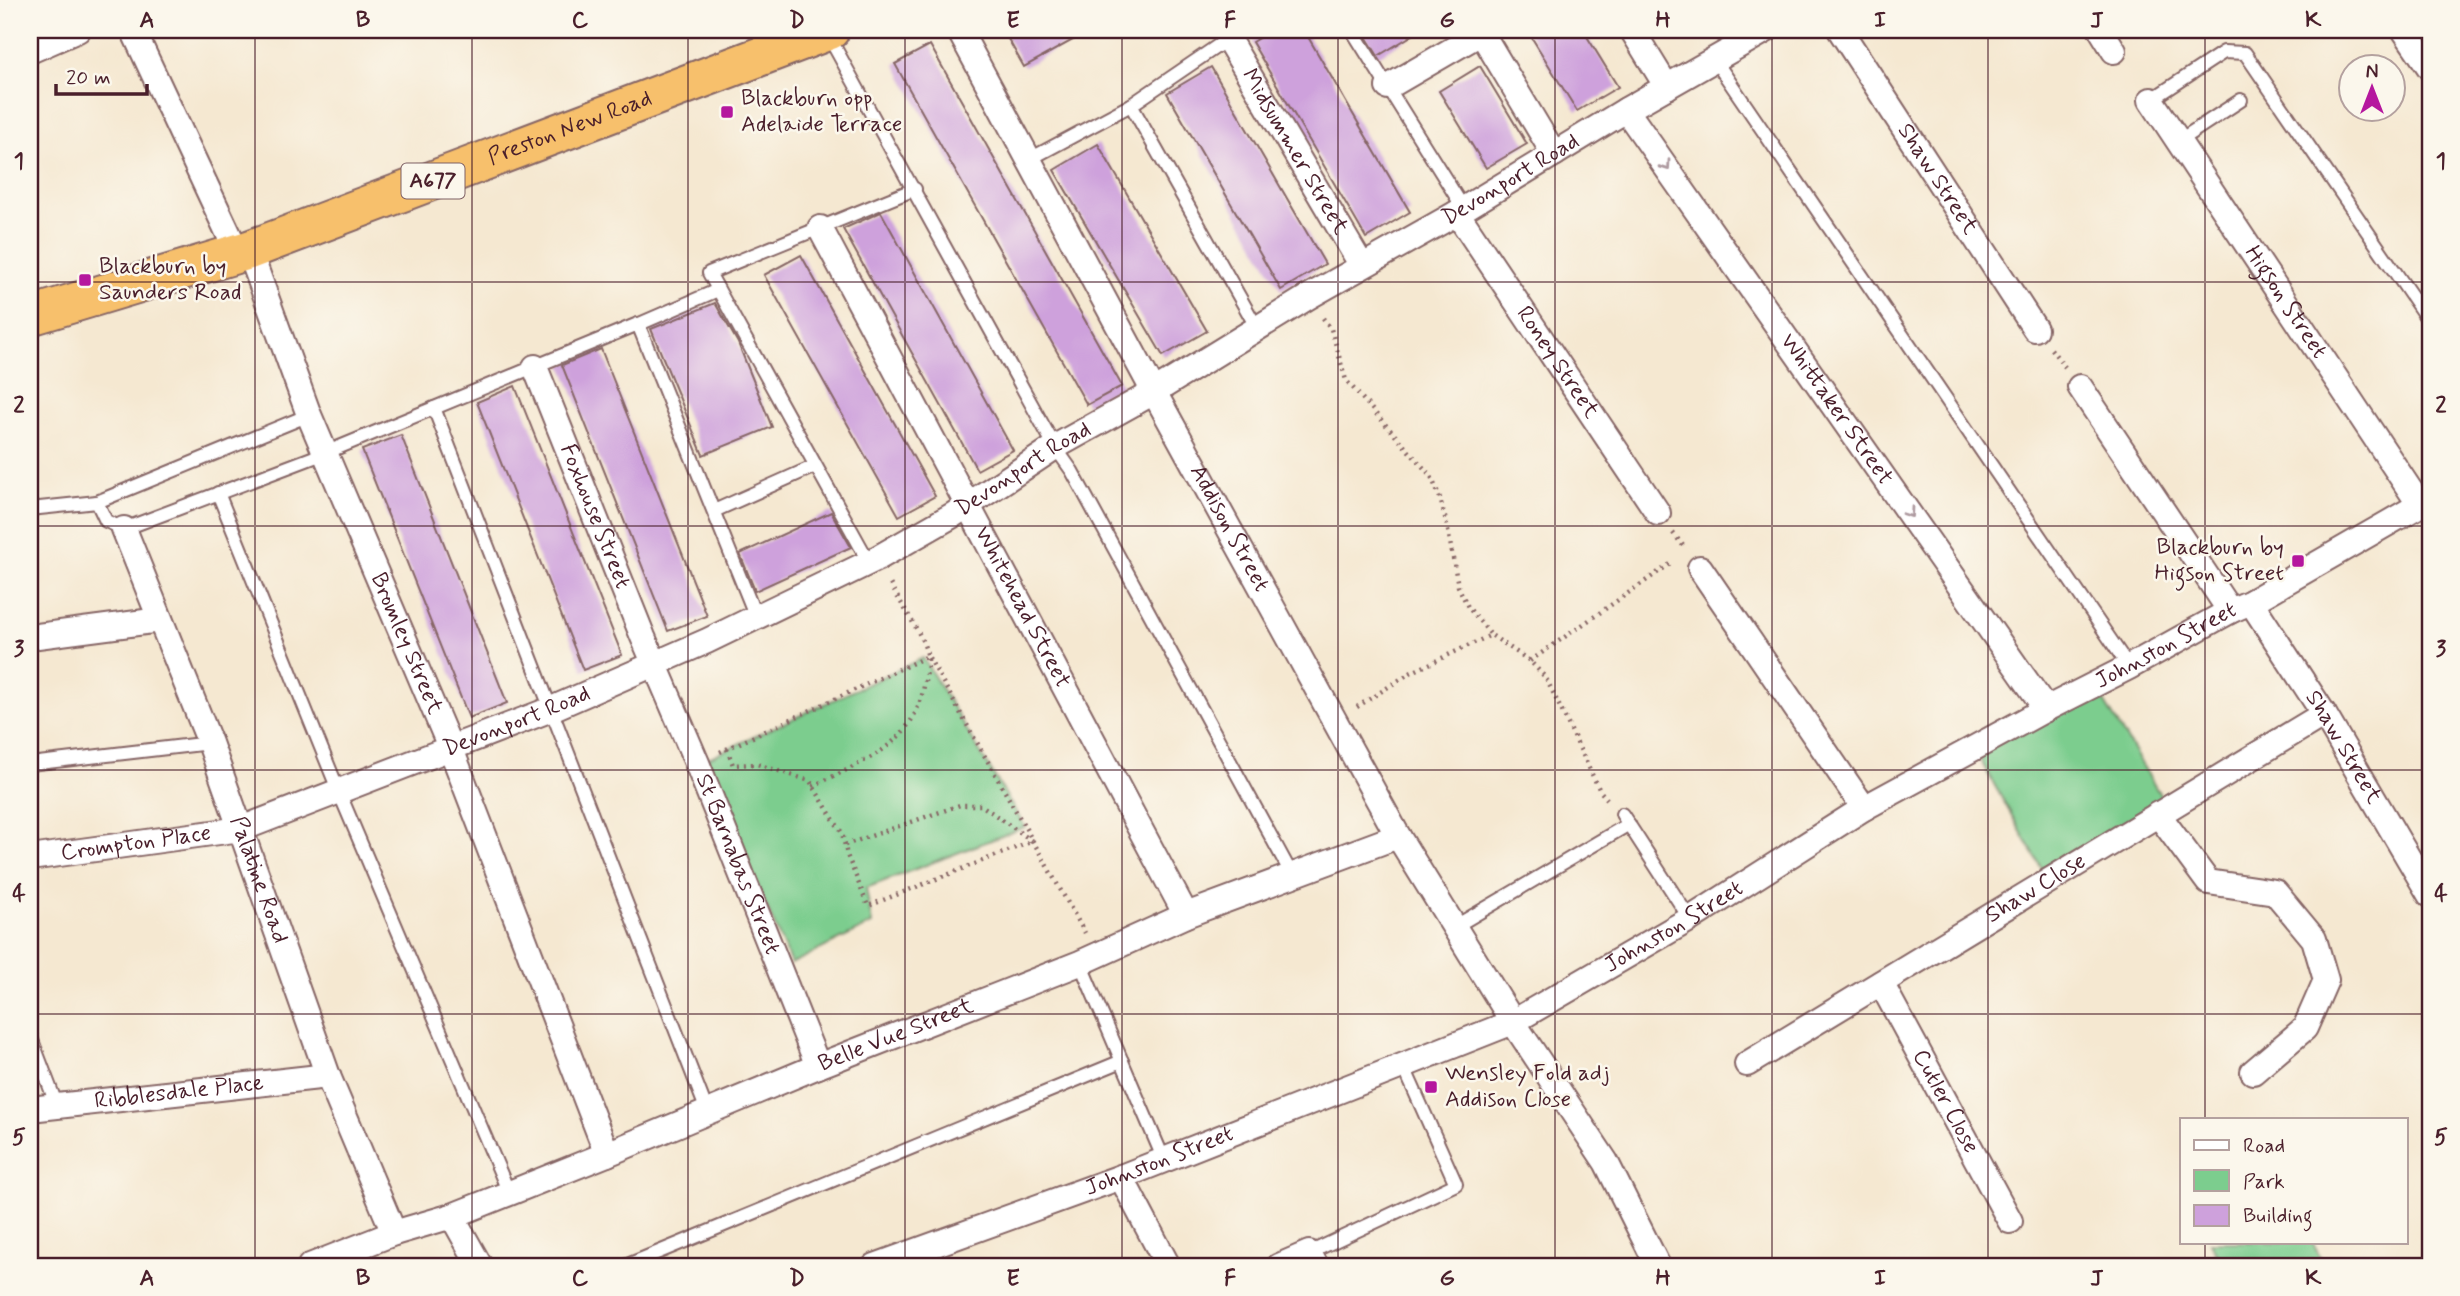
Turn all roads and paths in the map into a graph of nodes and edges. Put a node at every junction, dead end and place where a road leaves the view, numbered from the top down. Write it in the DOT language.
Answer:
graph roads {
  1 [pos="78,30"];
  2 [pos="133,30"];
  3 [pos="959,30"];
  4 [pos="1352,30"];
  5 [pos="1632,30"];
  6 [pos="1766,30"];
  7 [pos="1840,30"];
  8 [pos="2101,30"];
  9 [pos="2404,30"];
  10 [pos="828,31"];
  11 [pos="1483,31"];
  12 [pos="1235,34"];
  13 [pos="30,51"];
  14 [pos="2114,51"];
  15 [pos="1714,59"];
  16 [pos="2430,68"];
  17 [pos="1388,87"];
  18 [pos="1667,87"];
  19 [pos="2151,100"];
  20 [pos="2241,100"];
  21 [pos="1131,105"];
  22 [pos="1626,110"];
  23 [pos="2177,142"];
  24 [pos="1554,154"];
  25 [pos="1028,160"];
  26 [pos="915,189"];
  27 [pos="1461,211"];
  28 [pos="820,228"];
  29 [pos="244,252"];
  30 [pos="1362,266"];
  31 [pos="718,290"];
  32 [pos="1308,297"];
  33 [pos="30,316"];
  34 [pos="2430,323"];
  35 [pos="637,325"];
  36 [pos="1257,328"];
  37 [pos="2035,329"];
  38 [pos="535,367"];
  39 [pos="2080,387"];
  40 [pos="1154,392"];
  41 [pos="434,408"];
  42 [pos="309,415"];
  43 [pos="1055,447"];
  44 [pos="325,453"];
  45 [pos="815,466"];
  46 [pos="218,494"];
  47 [pos="97,502"];
  48 [pos="2425,502"];
  49 [pos="969,505"];
  50 [pos="30,509"];
  51 [pos="714,511"];
  52 [pos="1658,513"];
  53 [pos="124,529"];
  54 [pos="872,560"];
  55 [pos="1694,560"];
  56 [pos="2241,606"];
  57 [pos="756,617"];
  58 [pos="160,620"];
  59 [pos="1491,635"];
  60 [pos="30,637"];
  61 [pos="928,656"];
  62 [pos="1530,661"];
  63 [pos="656,665"];
  64 [pos="2129,667"];
  65 [pos="2046,709"];
  66 [pos="550,710"];
  67 [pos="2324,714"];
  68 [pos="1335,720"];
  69 [pos="210,743"];
  70 [pos="451,749"];
  71 [pos="727,749"];
  72 [pos="697,763"];
  73 [pos="30,764"];
  74 [pos="813,786"];
  75 [pos="339,792"];
  76 [pos="1864,808"];
  77 [pos="2158,814"];
  78 [pos="1625,819"];
  79 [pos="241,829"];
  80 [pos="1398,836"];
  81 [pos="1033,841"];
  82 [pos="845,845"];
  83 [pos="30,858"];
  84 [pos="1292,875"];
  85 [pos="2430,895"];
  86 [pos="1186,915"];
  87 [pos="1690,919"];
  88 [pos="1454,927"];
  89 [pos="1088,959"];
  90 [pos="1881,984"];
  91 [pos="1513,1021"];
  92 [pos="30,1035"];
  93 [pos="1122,1061"];
  94 [pos="1747,1064"];
  95 [pos="1403,1065"];
  96 [pos="818,1066"];
  97 [pos="2253,1072"];
  98 [pos="328,1076"];
  99 [pos="57,1106"];
  100 [pos="30,1109"];
  101 [pos="707,1111"];
  102 [pos="607,1154"];
  103 [pos="1164,1160"];
  104 [pos="1121,1177"];
  105 [pos="509,1193"];
  106 [pos="452,1216"];
  107 [pos="2010,1221"];
  108 [pos="394,1233"];
  109 [pos="911,1260"];
  110 [pos="1312,1260"];
  111 [pos="326,1264"];
  112 [pos="480,1266"];
  113 [pos="625,1266"];
  114 [pos="875,1266"];
  115 [pos="1168,1266"];
  116 [pos="1279,1266"];
  117 [pos="1658,1266"];
  1 -- 13 [label="street"];
  2 -- 29 [label="street, Bromley Street"];
  3 -- 25 [label="street, Addison Street"];
  4 -- 17 [label="lane"];
  5 -- 18 [label="street"];
  6 -- 15 [label="street, Devonport Road"];
  7 -- 37 [label="street, Shaw Street"];
  8 -- 14 [label="street"];
  9 -- 16 [label="street"];
  10 -- 26 [label="lane"];
  10 -- 29 [label="highway, Preston New Road / A677"];
  11 -- 17 [label="street"];
  11 -- 24 [label="street"];
  12 -- 21 [label="lane"];
  12 -- 30 [label="street, Midsummer Street"];
  15 -- 18 [label="street, Devonport Road"];
  15 -- 64 [label="lane"];
  17 -- 27 [label="lane"];
  18 -- 22 [label="street, Devonport Road"];
  19 -- 23 [label="street, Higson Street"];
  19 -- 34 [label="lane"];
  20 -- 23 [label="lane"];
  21 -- 25 [label="lane"];
  21 -- 36 [label="lane"];
  22 -- 24 [label="street, Devonport Road"];
  22 -- 65 [label="street, Whittaker Street, one-way"];
  23 -- 48 [label="street, Higson Street"];
  24 -- 27 [label="street, Devonport Road"];
  25 -- 40 [label="street, Addison Street"];
  26 -- 28 [label="lane"];
  26 -- 43 [label="lane"];
  27 -- 30 [label="street, Devonport Road"];
  27 -- 52 [label="street, Roney Street"];
  28 -- 31 [label="lane"];
  28 -- 49 [label="street, Whitehead Street"];
  29 -- 33 [label="highway, Preston New Road / A677"];
  29 -- 42 [label="street, Bromley Street"];
  30 -- 32 [label="street, Devonport Road"];
  31 -- 35 [label="lane"];
  31 -- 45 [label="lane"];
  32 -- 36 [label="street, Devonport Road"];
  32 -- 59 [label="path"];
  35 -- 38 [label="lane"];
  35 -- 51 [label="lane"];
  36 -- 40 [label="street, Devonport Road"];
  37 -- 39 [label="path"];
  38 -- 41 [label="lane"];
  38 -- 63 [label="street, Foxhouse Street"];
  39 -- 56 [label="street, Shaw Street"];
  40 -- 43 [label="street, Devonport Road"];
  40 -- 68 [label="street, Addison Street"];
  41 -- 44 [label="lane"];
  41 -- 66 [label="lane"];
  42 -- 44 [label="street, Bromley Street"];
  42 -- 47 [label="lane"];
  43 -- 49 [label="street, Devonport Road"];
  43 -- 84 [label="lane"];
  44 -- 46 [label="lane"];
  44 -- 70 [label="street, Bromley Street"];
  45 -- 51 [label="lane"];
  45 -- 54 [label="lane"];
  46 -- 53 [label="lane"];
  46 -- 75 [label="lane"];
  47 -- 50 [label="lane"];
  47 -- 53 [label="lane"];
  48 -- 56 [label="street, Johnston Street"];
  49 -- 54 [label="street, Devonport Road"];
  49 -- 86 [label="street, Whitehead Street"];
  51 -- 57 [label="lane"];
  52 -- 55 [label="path"];
  53 -- 58 [label="street, Palatine Road"];
  54 -- 57 [label="street, Devonport Road"];
  54 -- 61 [label="path"];
  55 -- 62 [label="path"];
  55 -- 76 [label="street"];
  56 -- 64 [label="street, Johnston Street"];
  56 -- 67 [label="street, Shaw Street"];
  57 -- 63 [label="street, Devonport Road"];
  58 -- 60 [label="street"];
  58 -- 69 [label="street, Palatine Road"];
  59 -- 62 [label="path"];
  59 -- 68 [label="path"];
  61 -- 71 [label="path"];
  61 -- 74 [label="path"];
  61 -- 81 [label="path"];
  62 -- 78 [label="path"];
  63 -- 66 [label="street, Devonport Road"];
  63 -- 72 [label="street, St Barnabas Street"];
  64 -- 65 [label="street, Johnston Street"];
  65 -- 76 [label="street, Johnston Street"];
  66 -- 70 [label="street, Devonport Road"];
  66 -- 101 [label="lane"];
  67 -- 77 [label="street, Shaw Close"];
  67 -- 85 [label="street, Shaw Street"];
  68 -- 80 [label="street, Addison Street"];
  69 -- 73 [label="lane"];
  69 -- 79 [label="street, Palatine Road"];
  70 -- 75 [label="street, Devonport Road"];
  70 -- 102 [label="street, Bromley Street"];
  71 -- 72 [label="path"];
  71 -- 74 [label="path"];
  72 -- 96 [label="street, St Barnabas Street"];
  74 -- 82 [label="path"];
  75 -- 79 [label="street, Devonport Road"];
  75 -- 105 [label="lane"];
  76 -- 87 [label="street, Johnston Street"];
  77 -- 90 [label="street, Shaw Close"];
  77 -- 97 [label="street"];
  78 -- 87 [label="lane"];
  78 -- 88 [label="lane"];
  79 -- 83 [label="street, Crompton Place"];
  79 -- 98 [label="street, Palatine Road"];
  80 -- 84 [label="street, Belle Vue Street"];
  80 -- 88 [label="street, Addison Street"];
  81 -- 82 [label="path"];
  81 -- 82 [label="path"];
  81 -- 89 [label="path"];
  84 -- 86 [label="street, Belle Vue Street"];
  86 -- 89 [label="street, Belle Vue Street"];
  87 -- 91 [label="street, Johnston Street"];
  88 -- 91 [label="street, Addison Street"];
  89 -- 93 [label="lane"];
  89 -- 96 [label="street, Belle Vue Street"];
  90 -- 94 [label="street, Shaw Close"];
  90 -- 107 [label="street, Cutler Close"];
  91 -- 95 [label="street, Johnston Street"];
  91 -- 117 [label="street, Addison Street"];
  92 -- 99 [label="lane"];
  93 -- 103 [label="lane"];
  93 -- 113 [label="lane"];
  95 -- 103 [label="street, Johnston Street"];
  95 -- 110 [label="lane"];
  96 -- 101 [label="street, Belle Vue Street"];
  98 -- 99 [label="street, Ribblesdale Place"];
  98 -- 108 [label="street, Palatine Road"];
  99 -- 100 [label="street, Ribblesdale Place"];
  101 -- 102 [label="street, Belle Vue Street"];
  102 -- 105 [label="street, Belle Vue Street"];
  103 -- 104 [label="street, Johnston Street"];
  104 -- 109 [label="street, Johnston Street"];
  104 -- 115 [label="street"];
  105 -- 106 [label="street, Belle Vue Street"];
  106 -- 108 [label="street, Belle Vue Street"];
  106 -- 112 [label="street"];
  108 -- 111 [label="street, Belle Vue Street"];
  109 -- 114 [label="street, Johnston Street"];
  110 -- 116 [label="street"];
}
